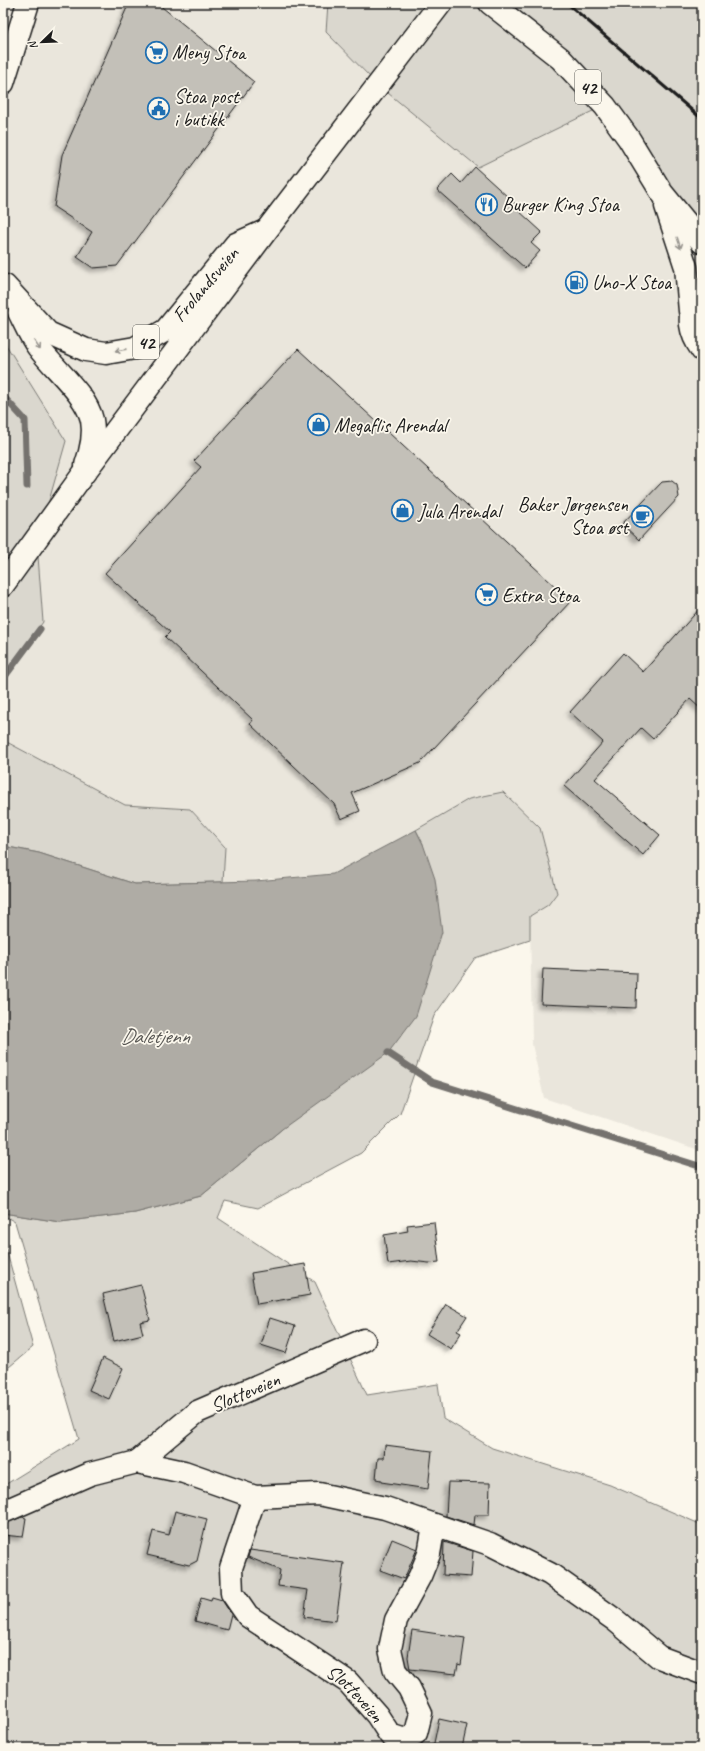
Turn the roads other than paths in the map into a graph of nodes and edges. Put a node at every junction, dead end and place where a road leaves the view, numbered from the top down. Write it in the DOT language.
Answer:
graph roads {
  1 [pos="14,3"];
  2 [pos="28,3"];
  3 [pos="441,3"];
  4 [pos="490,3"];
  5 [pos="3,82"];
  6 [pos="662,193"];
  7 [pos="266,231"];
  8 [pos="702,242"];
  9 [pos="4,283"];
  10 [pos="702,289"];
  11 [pos="690,311"];
  12 [pos="702,350"];
  13 [pos="84,473"];
  14 [pos="3,585"];
  15 [pos="364,1340"];
  16 [pos="137,1462"];
  17 [pos="255,1497"];
  18 [pos="3,1512"];
  19 [pos="434,1524"];
  20 [pos="702,1673"];
  1 -- 5 [label="main road"];
  2 -- 5 [label="main road"];
  3 -- 7 [label="main road, Frolandsveien / 42"];
  4 -- 6 [label="main road, 42"];
  6 -- 8 [label="main road, 42"];
  6 -- 11 [label="main road, 42, one-way"];
  7 -- 9 [label="main road, Frolandsveien / 42, one-way"];
  7 -- 13 [label="main road, Frolandsveien / 42"];
  9 -- 13 [label="main road, Frolandsveien / 42, one-way"];
  10 -- 11 [label="main road, 42"];
  11 -- 12 [label="main road, 42"];
  13 -- 14 [label="main road, Frolandsveien / 42"];
  15 -- 16 [label="main road, Slotteveien"];
  16 -- 17 [label="main road, Slotteveien"];
  16 -- 18 [label="main road, Slotteveien"];
  17 -- 19 [label="main road, Slotteveien"];
  17 -- 19 [label="main road, Slotteveien"];
  19 -- 20 [label="main road, Slotteveien"];
}
